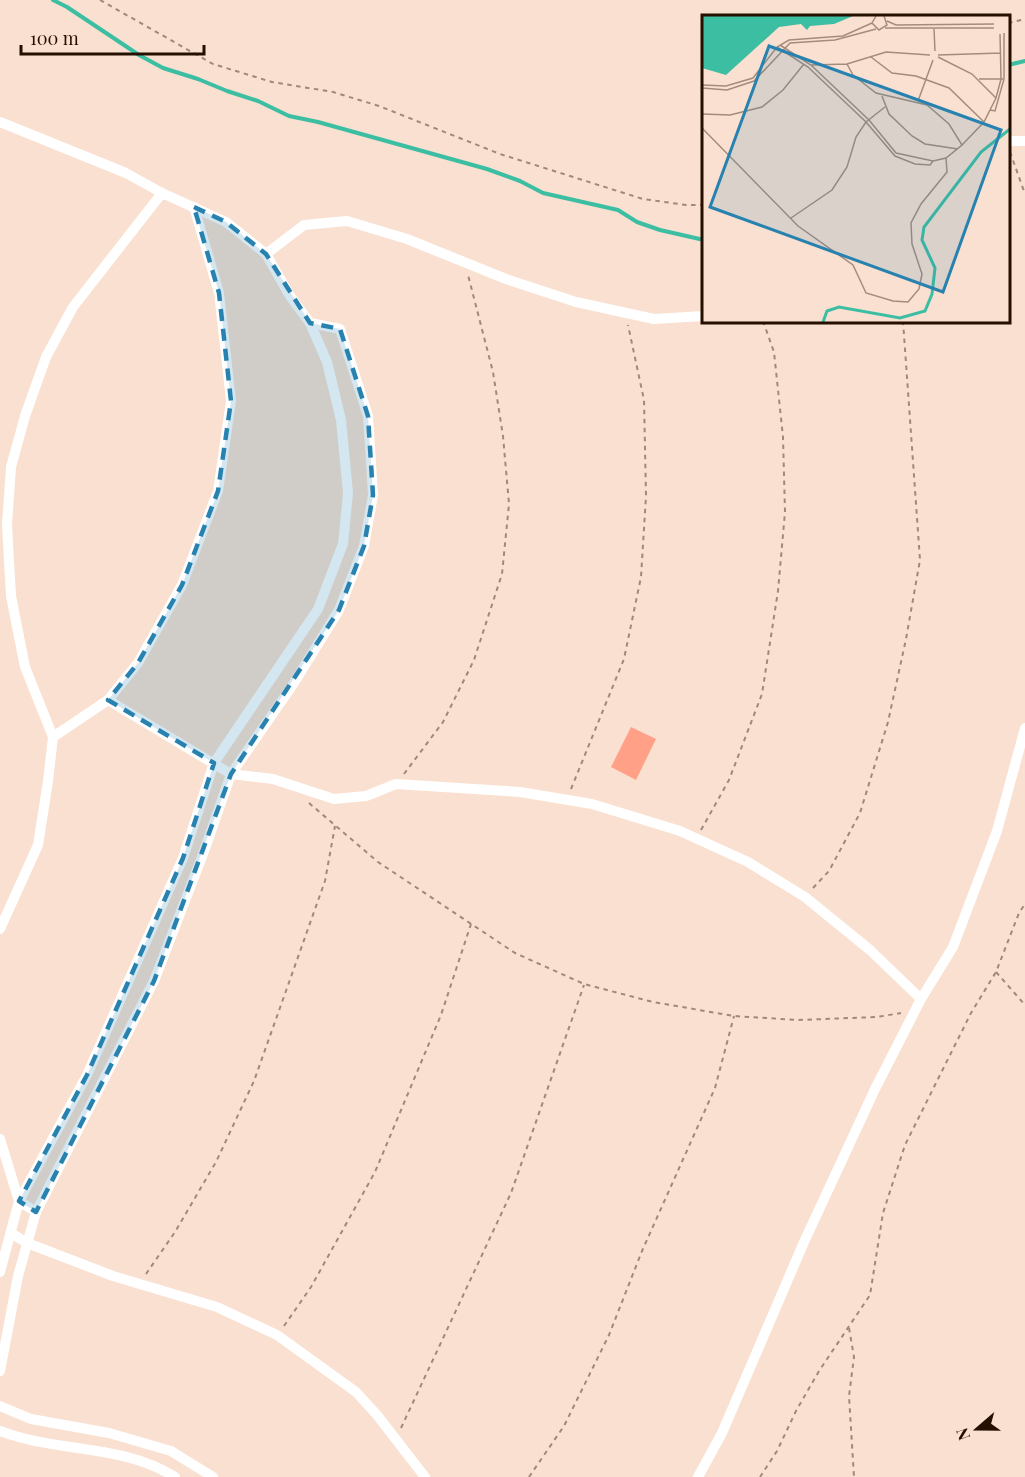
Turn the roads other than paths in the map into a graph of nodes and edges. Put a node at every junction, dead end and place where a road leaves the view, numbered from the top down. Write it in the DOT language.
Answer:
graph roads {
  1 [pos="0,122"];
  2 [pos="162,193"];
  3 [pos="194,207"];
  4 [pos="266,254"];
  5 [pos="702,316"];
  6 [pos="310,323"];
  7 [pos="4,525"];
  8 [pos="108,700"];
  9 [pos="1025,728"];
  10 [pos="53,737"];
  11 [pos="214,763"];
  12 [pos="231,774"];
  13 [pos="0,929"];
  14 [pos="921,999"];
  15 [pos="0,1139"];
  16 [pos="19,1201"];
  17 [pos="36,1212"];
  18 [pos="11,1233"];
  19 [pos="27,1243"];
  20 [pos="0,1272"];
  21 [pos="0,1371"];
  22 [pos="0,1406"];
  23 [pos="0,1431"];
  24 [pos="175,1477"];
  25 [pos="213,1477"];
  26 [pos="425,1477"];
  27 [pos="698,1477"];
  1 -- 2 [label="street"];
  2 -- 3 [label="street"];
  2 -- 7 [label="street"];
  3 -- 4 [label="street"];
  3 -- 8 [label="street"];
  4 -- 5 [label="street"];
  4 -- 6 [label="street"];
  6 -- 11 [label="street"];
  6 -- 12 [label="street"];
  7 -- 10 [label="street"];
  8 -- 10 [label="street"];
  8 -- 11 [label="street"];
  9 -- 14 [label="street"];
  10 -- 13 [label="street"];
  11 -- 12 [label="street"];
  11 -- 16 [label="street"];
  12 -- 14 [label="street"];
  12 -- 17 [label="street"];
  14 -- 27 [label="street"];
  15 -- 16 [label="street"];
  16 -- 17 [label="street"];
  16 -- 18 [label="street"];
  17 -- 19 [label="street"];
  18 -- 19 [label="street"];
  18 -- 20 [label="street"];
  19 -- 21 [label="street"];
  19 -- 26 [label="street"];
  22 -- 25 [label="street"];
  23 -- 24 [label="street"];
}
